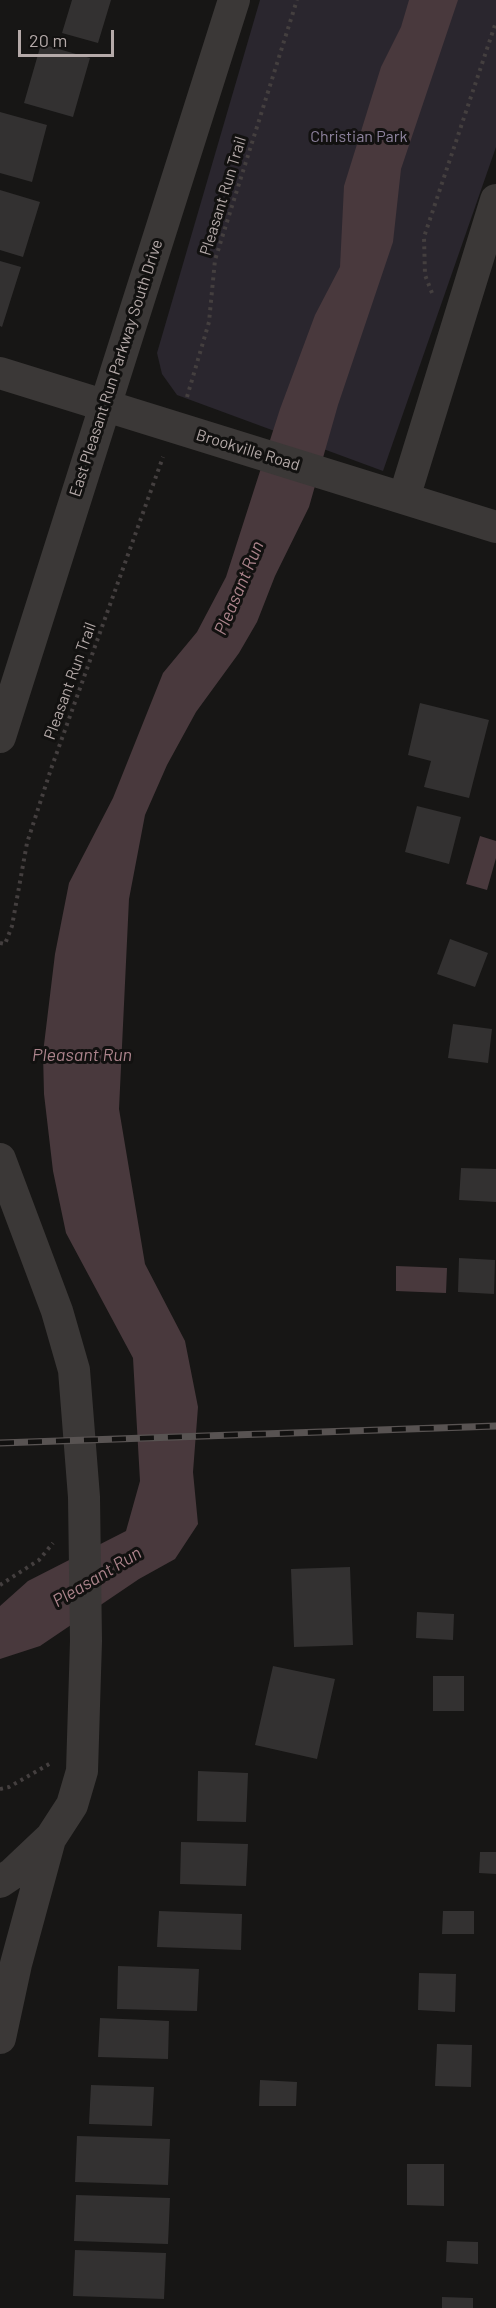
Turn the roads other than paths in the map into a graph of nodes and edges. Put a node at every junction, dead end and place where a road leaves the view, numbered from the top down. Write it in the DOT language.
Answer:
graph roads {
  1 [pos="234,0"];
  2 [pos="496,200"];
  3 [pos="0,373"];
  4 [pos="103,406"];
  5 [pos="404,498"];
  6 [pos="496,527"];
  7 [pos="0,737"];
  8 [pos="0,1159"];
  9 [pos="50,1839"];
  10 [pos="0,1882"];
  11 [pos="0,2038"];
  1 -- 4 [label="street, East Pleasant Run Parkway South Drive"];
  2 -- 5 [label="street"];
  3 -- 4 [label="street, Brookville Road"];
  4 -- 5 [label="street, Brookville Road"];
  4 -- 7 [label="street, East Pleasant Run Parkway South Drive"];
  5 -- 6 [label="street, Brookville Road"];
  8 -- 9 [label="street"];
  9 -- 10 [label="street"];
  9 -- 11 [label="street"];
}
